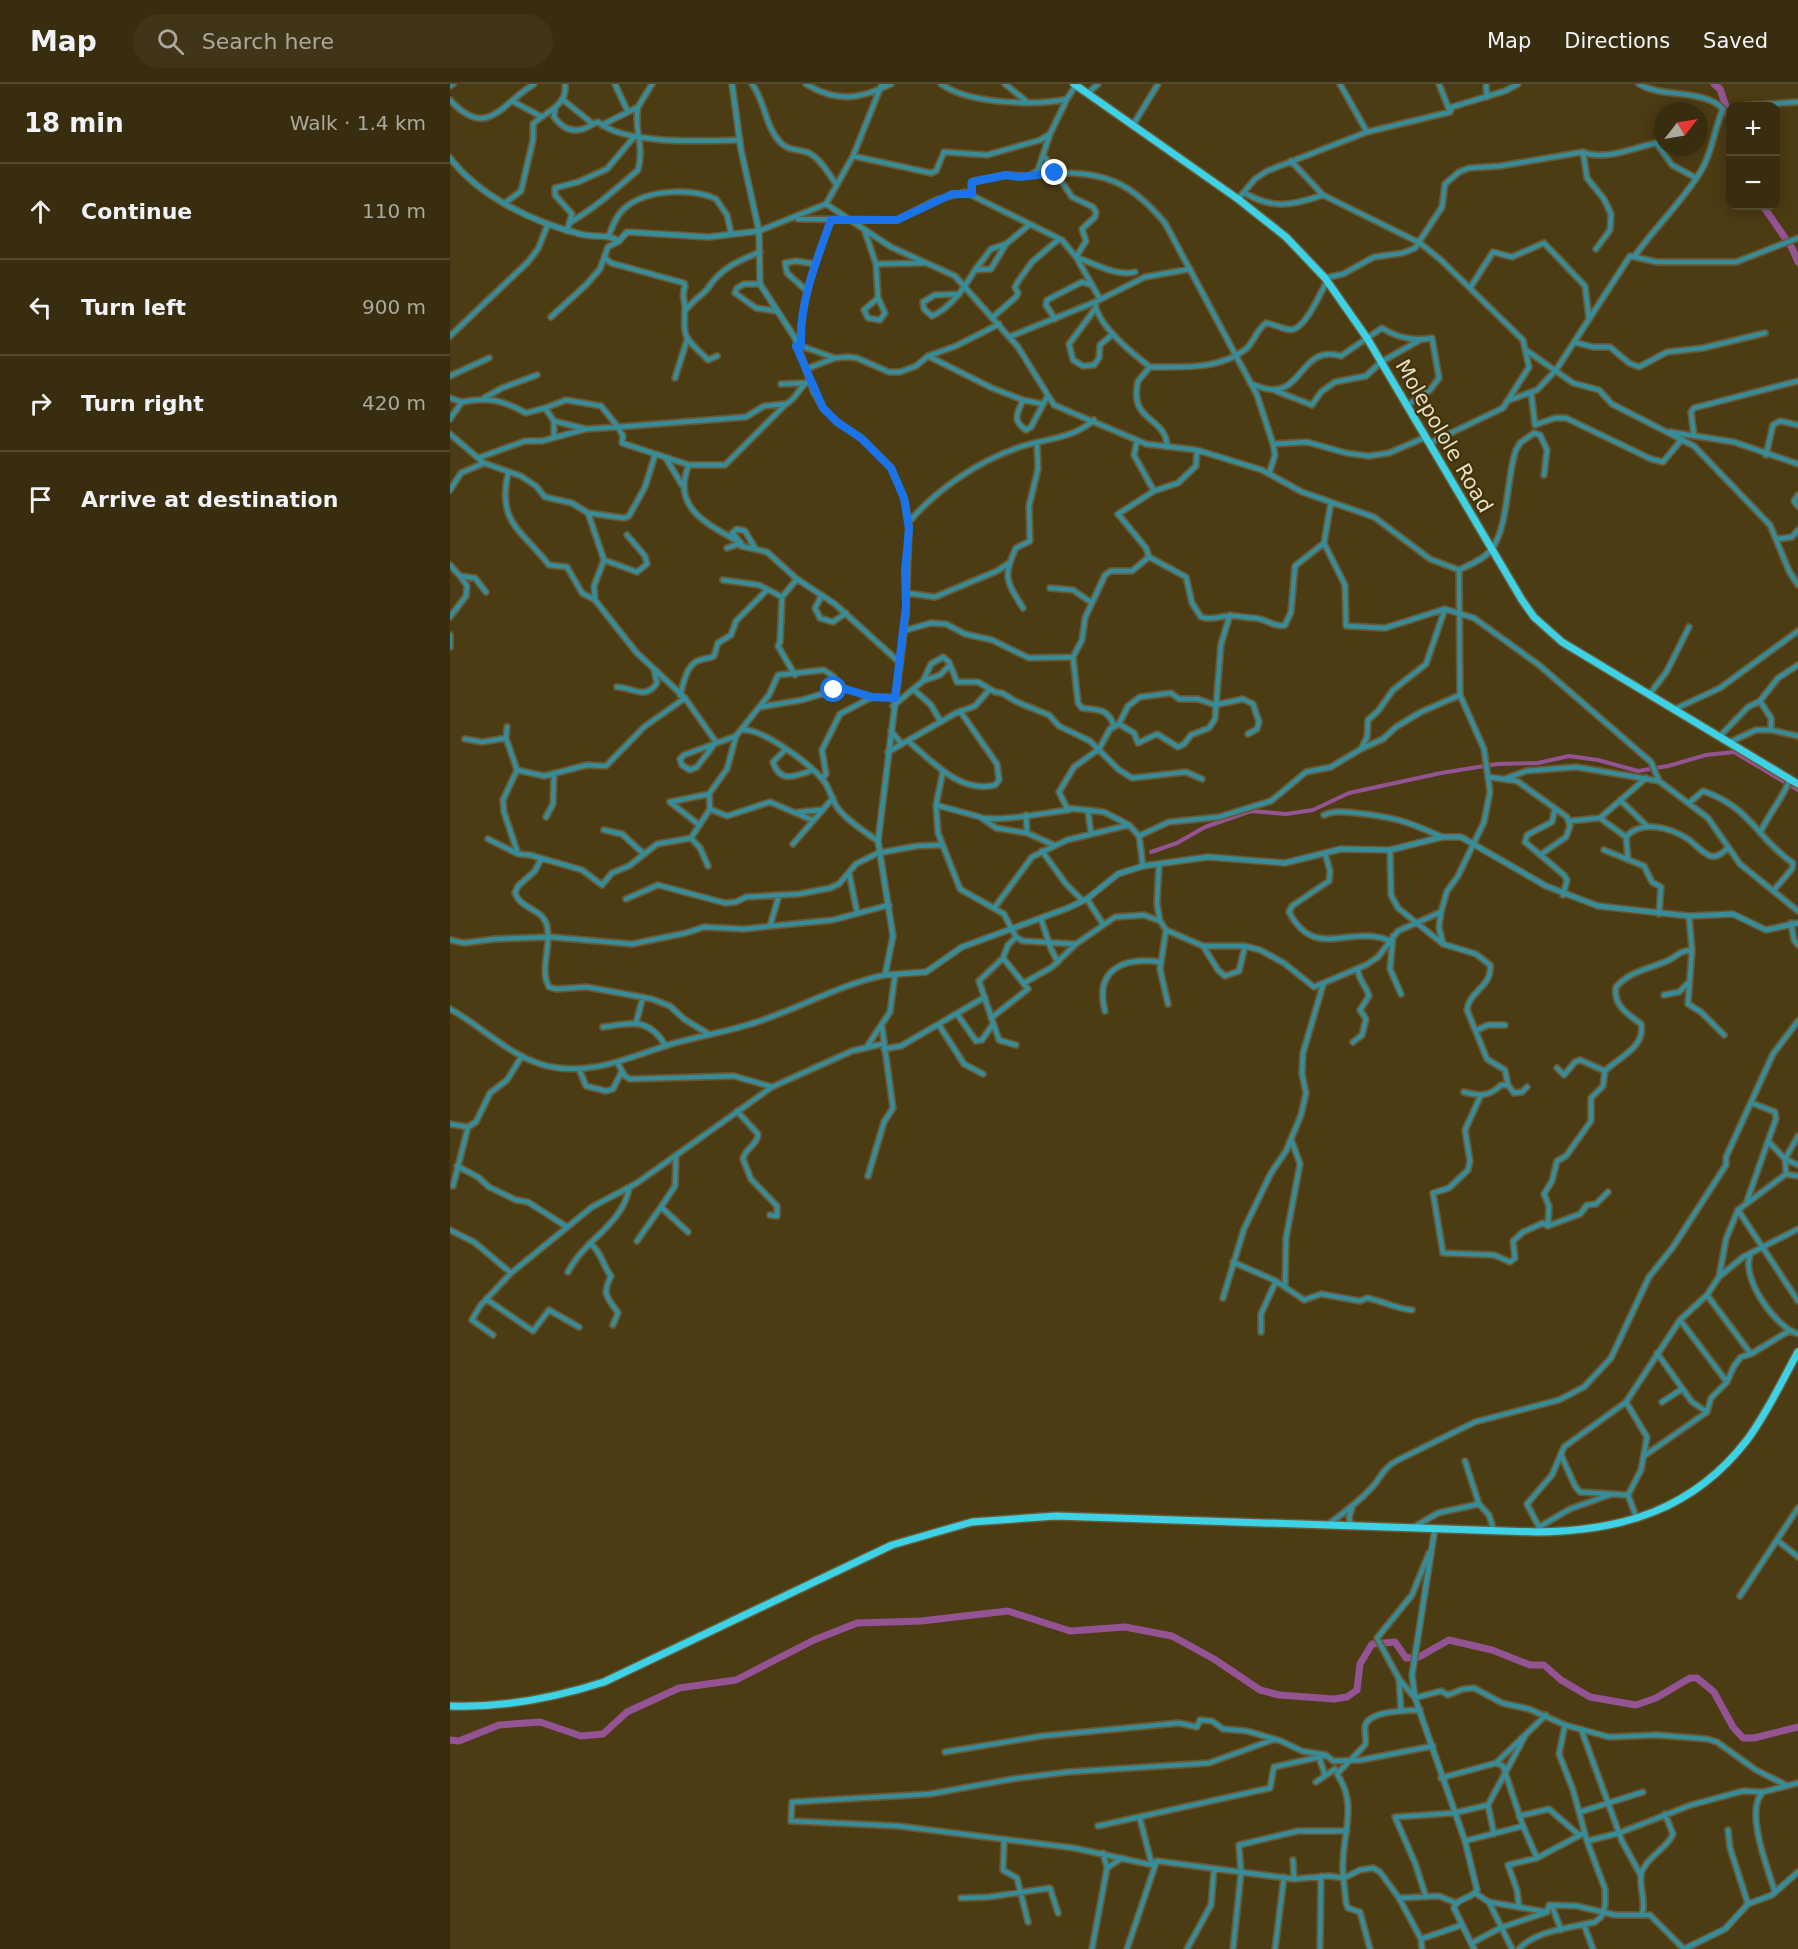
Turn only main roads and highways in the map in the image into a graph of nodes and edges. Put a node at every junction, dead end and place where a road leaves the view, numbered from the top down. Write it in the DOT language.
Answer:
graph roads {
  1 [pos="1075,85"];
  2 [pos="1798,784"];
  3 [pos="1798,1352"];
  4 [pos="450,1706"];
  1 -- 2 [label="main road, Molepolole Road"];
  3 -- 4 [label="main road"];
}
